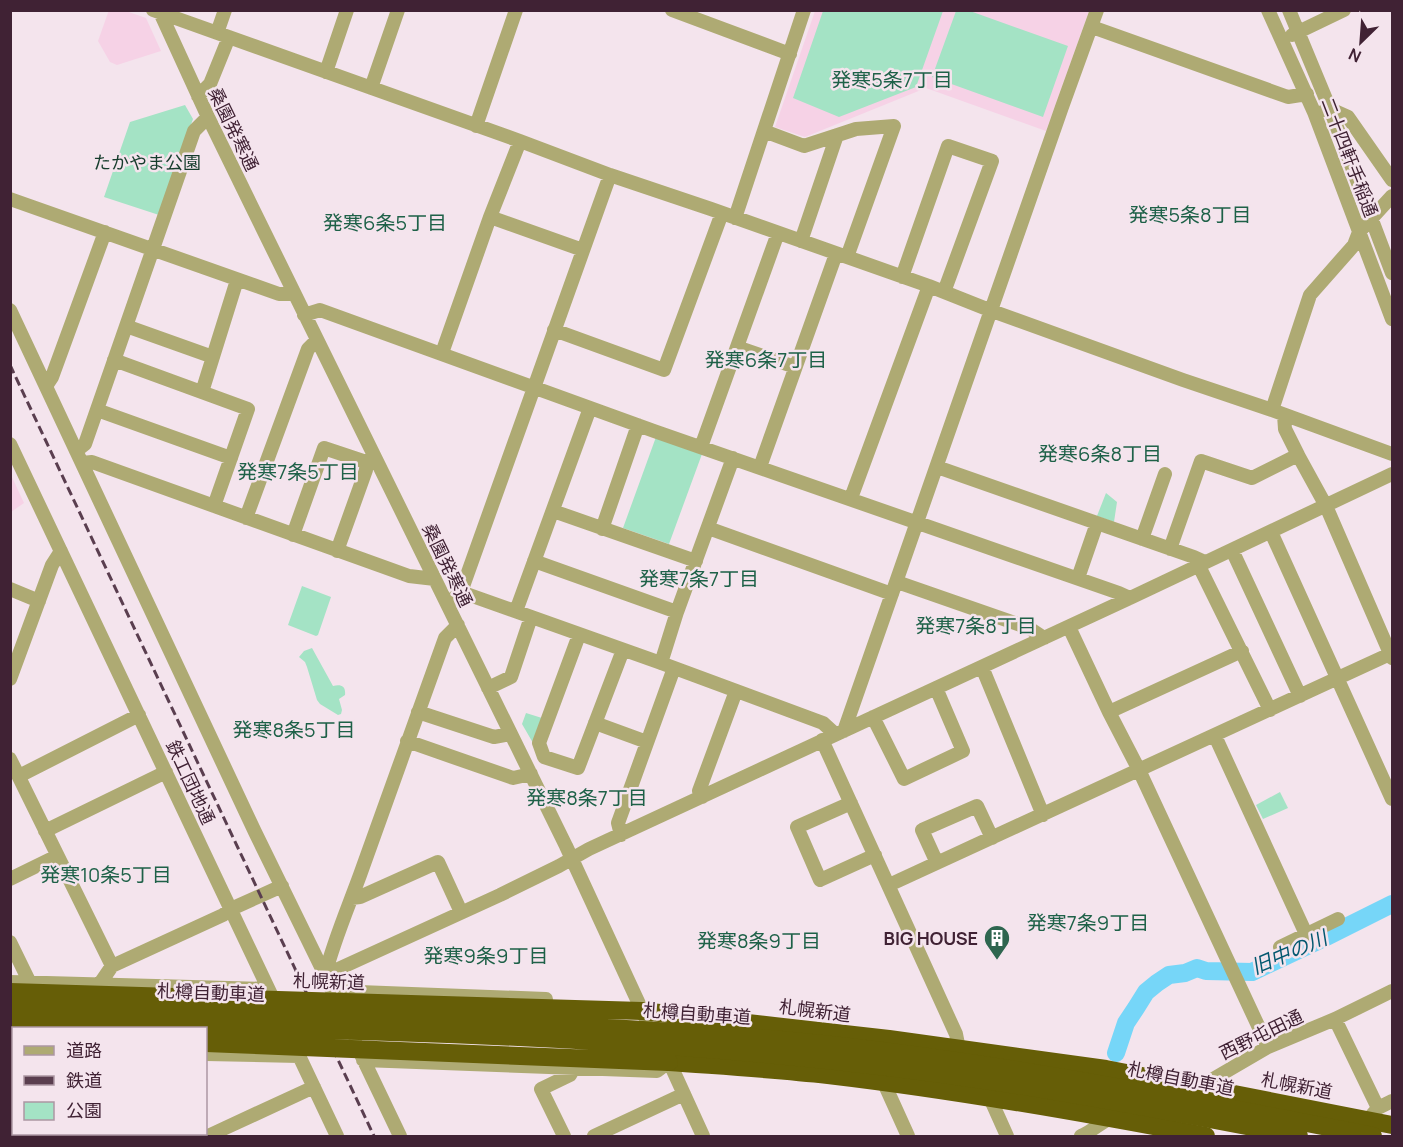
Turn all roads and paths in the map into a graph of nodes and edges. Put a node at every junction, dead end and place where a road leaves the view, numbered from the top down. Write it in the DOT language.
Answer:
graph roads {
  1 [pos="225,10"];
  2 [pos="347,10"];
  3 [pos="398,10"];
  4 [pos="516,10"];
  5 [pos="672,10"];
  6 [pos="804,10"];
  7 [pos="1098,10"];
  8 [pos="1268,10"];
  9 [pos="1289,10"];
  10 [pos="1344,10"];
  11 [pos="157,11"];
  12 [pos="696,15"];
  13 [pos="1092,27"];
  14 [pos="1299,32"];
  15 [pos="223,35"];
  16 [pos="1282,39"];
  17 [pos="790,54"];
  18 [pos="326,72"];
  19 [pos="371,88"];
  20 [pos="1307,94"];
  21 [pos="198,96"];
  22 [pos="1330,109"];
  23 [pos="1314,112"];
  24 [pos="208,117"];
  25 [pos="476,126"];
  26 [pos="764,130"];
  27 [pos="837,135"];
  28 [pos="520,141"];
  29 [pos="610,175"];
  30 [pos="1392,180"];
  31 [pos="1392,196"];
  32 [pos="10,199"];
  33 [pos="722,213"];
  34 [pos="490,217"];
  35 [pos="735,218"];
  36 [pos="1372,218"];
  37 [pos="105,232"];
  38 [pos="1359,232"];
  39 [pos="778,233"];
  40 [pos="801,241"];
  41 [pos="153,249"];
  42 [pos="583,250"];
  43 [pos="841,256"];
  44 [pos="1392,273"];
  45 [pos="902,277"];
  46 [pos="237,280"];
  47 [pos="929,286"];
  48 [pos="944,292"];
  49 [pos="294,294"];
  50 [pos="10,310"];
  51 [pos="992,311"];
  52 [pos="304,315"];
  53 [pos="1392,319"];
  54 [pos="126,326"];
  55 [pos="555,330"];
  56 [pos="317,340"];
  57 [pos="737,347"];
  58 [pos="442,353"];
  59 [pos="213,357"];
  60 [pos="114,360"];
  61 [pos="795,368"];
  62 [pos="46,386"];
  63 [pos="534,387"];
  64 [pos="202,392"];
  65 [pos="590,408"];
  66 [pos="97,410"];
  67 [pos="1278,412"];
  68 [pos="638,425"];
  69 [pos="10,444"];
  70 [pos="701,447"];
  71 [pos="1392,454"];
  72 [pos="1298,455"];
  73 [pos="79,457"];
  74 [pos="231,458"];
  75 [pos="733,458"];
  76 [pos="370,459"];
  77 [pos="937,467"];
  78 [pos="760,468"];
  79 [pos="1165,474"];
  80 [pos="1392,474"];
  81 [pos="851,498"];
  82 [pos="214,506"];
  83 [pos="1326,506"];
  84 [pos="553,511"];
  85 [pos="246,518"];
  86 [pos="918,522"];
  87 [pos="1097,523"];
  88 [pos="602,528"];
  89 [pos="708,528"];
  90 [pos="1271,532"];
  91 [pos="293,535"];
  92 [pos="1142,539"];
  93 [pos="1170,549"];
  94 [pos="1232,550"];
  95 [pos="61,551"];
  96 [pos="337,551"];
  97 [pos="534,561"];
  98 [pos="696,561"];
  99 [pos="1202,564"];
  100 [pos="1078,578"];
  101 [pos="435,579"];
  102 [pos="895,588"];
  103 [pos="10,589"];
  104 [pos="461,592"];
  105 [pos="1130,598"];
  106 [pos="39,601"];
  107 [pos="447,604"];
  108 [pos="516,611"];
  109 [pos="677,612"];
  110 [pos="531,617"];
  111 [pos="458,625"];
  112 [pos="1069,627"];
  113 [pos="579,635"];
  114 [pos="1044,638"];
  115 [pos="623,650"];
  116 [pos="1242,651"];
  117 [pos="1391,656"];
  118 [pos="661,663"];
  119 [pos="982,667"];
  120 [pos="674,668"];
  121 [pos="1338,678"];
  122 [pos="10,679"];
  123 [pos="488,688"];
  124 [pos="936,688"];
  125 [pos="736,691"];
  126 [pos="1299,696"];
  127 [pos="1270,710"];
  128 [pos="418,712"];
  129 [pos="1109,712"];
  130 [pos="139,714"];
  131 [pos="873,717"];
  132 [pos="595,723"];
  133 [pos="840,732"];
  134 [pos="511,734"];
  135 [pos="1215,736"];
  136 [pos="822,740"];
  137 [pos="407,741"];
  138 [pos="647,742"];
  139 [pos="10,759"];
  140 [pos="1139,770"];
  141 [pos="166,772"];
  142 [pos="531,774"];
  143 [pos="19,776"];
  144 [pos="702,797"];
  145 [pos="1392,799"];
  146 [pos="851,803"];
  147 [pos="1043,815"];
  148 [pos="45,831"];
  149 [pos="621,835"];
  150 [pos="992,838"];
  151 [pos="875,855"];
  152 [pos="57,856"];
  153 [pos="572,859"];
  154 [pos="937,863"];
  155 [pos="10,879"];
  156 [pos="282,885"];
  157 [pos="889,885"];
  158 [pos="352,898"];
  159 [pos="231,909"];
  160 [pos="461,912"];
  161 [pos="1338,919"];
  162 [pos="1306,934"];
  163 [pos="10,942"];
  164 [pos="1280,947"];
  165 [pos="112,966"];
  166 [pos="325,975"];
  167 [pos="10,982"];
  168 [pos="30,983"];
  169 [pos="99,985"];
  170 [pos="268,989"];
  171 [pos="333,991"];
  172 [pos="10,992"];
  173 [pos="1391,996"];
  174 [pos="10,1007"];
  175 [pos="642,1011"];
  176 [pos="1335,1019"];
  177 [pos="10,1023"];
  178 [pos="165,1027"];
  179 [pos="207,1028"];
  180 [pos="207,1043"];
  181 [pos="1268,1047"];
  182 [pos="960,1049"];
  183 [pos="207,1054"];
  184 [pos="299,1056"];
  185 [pos="363,1060"];
  186 [pos="669,1062"];
  187 [pos="574,1068"];
  188 [pos="884,1083"];
  189 [pos="314,1087"];
  190 [pos="1201,1088"];
  191 [pos="684,1094"];
  192 [pos="990,1098"];
  193 [pos="1392,1101"];
  194 [pos="1110,1118"];
  195 [pos="1373,1121"];
  196 [pos="1392,1125"];
  197 [pos="208,1137"];
  198 [pos="338,1137"];
  199 [pos="400,1137"];
  200 [pos="564,1137"];
  201 [pos="594,1137"];
  202 [pos="703,1137"];
  203 [pos="908,1137"];
  204 [pos="1007,1137"];
  205 [pos="1081,1137"];
  206 [pos="1206,1137"];
  207 [pos="1299,1137"];
  208 [pos="1352,1137"];
  1 -- 15 [label="street"];
  2 -- 18 [label="street"];
  3 -- 19 [label="street"];
  4 -- 25 [label="street"];
  5 -- 12 [label="street"];
  6 -- 17 [label="street"];
  7 -- 13 [label="street"];
  8 -- 16 [label="street, 二十四軒手稲通"];
  9 -- 14 [label="street, 二十四軒手稲通"];
  10 -- 14 [label="street"];
  11 -- 15 [label="street"];
  11 -- 21 [label="street, 桑園発寒通"];
  12 -- 17 [label="street"];
  13 -- 20 [label="street"];
  13 -- 51 [label="street"];
  14 -- 16 [label="street"];
  14 -- 22 [label="street, 二十四軒手稲通"];
  15 -- 18 [label="street"];
  15 -- 21 [label="street"];
  16 -- 20 [label="street, 二十四軒手稲通"];
  17 -- 26 [label="street"];
  18 -- 19 [label="street"];
  19 -- 25 [label="street"];
  20 -- 23 [label="street, 二十四軒手稲通"];
  21 -- 24 [label="street, 桑園発寒通"];
  22 -- 23 [label="street"];
  22 -- 30 [label="street"];
  22 -- 36 [label="street, 二十四軒手稲通"];
  23 -- 38 [label="street, 二十四軒手稲通"];
  24 -- 41 [label="street"];
  24 -- 49 [label="street, 桑園発寒通"];
  25 -- 28 [label="street"];
  26 -- 27 [label="street"];
  26 -- 35 [label="street"];
  27 -- 40 [label="street"];
  27 -- 43 [label="street"];
  28 -- 29 [label="street"];
  28 -- 34 [label="street"];
  29 -- 33 [label="street"];
  29 -- 42 [label="street"];
  31 -- 36 [label="street"];
  32 -- 37 [label="street"];
  33 -- 35 [label="street"];
  33 -- 55 [label="street"];
  34 -- 42 [label="street"];
  34 -- 58 [label="street"];
  35 -- 39 [label="street"];
  36 -- 38 [label="street"];
  36 -- 44 [label="street, 二十四軒手稲通"];
  37 -- 41 [label="street"];
  37 -- 62 [label="street"];
  38 -- 53 [label="street, 二十四軒手稲通"];
  38 -- 67 [label="street"];
  39 -- 40 [label="street"];
  39 -- 57 [label="street"];
  40 -- 43 [label="street"];
  41 -- 46 [label="street"];
  41 -- 54 [label="street"];
  42 -- 55 [label="street"];
  43 -- 45 [label="street"];
  43 -- 61 [label="street"];
  45 -- 47 [label="street"];
  45 -- 48 [label="street"];
  46 -- 49 [label="street"];
  46 -- 59 [label="street"];
  47 -- 48 [label="street"];
  47 -- 81 [label="street"];
  48 -- 51 [label="street"];
  49 -- 52 [label="street, 桑園発寒通"];
  50 -- 62 [label="street"];
  51 -- 67 [label="street"];
  51 -- 77 [label="street"];
  52 -- 56 [label="street, 桑園発寒通"];
  52 -- 58 [label="street"];
  54 -- 59 [label="street"];
  54 -- 60 [label="street"];
  55 -- 63 [label="street"];
  56 -- 76 [label="street, 桑園発寒通"];
  56 -- 85 [label="street"];
  57 -- 61 [label="street"];
  57 -- 70 [label="street"];
  58 -- 63 [label="street"];
  59 -- 64 [label="street"];
  60 -- 64 [label="street"];
  60 -- 66 [label="street"];
  61 -- 78 [label="street"];
  62 -- 73 [label="street"];
  63 -- 65 [label="street"];
  63 -- 104 [label="street"];
  64 -- 74 [label="street"];
  65 -- 68 [label="street"];
  65 -- 84 [label="street"];
  66 -- 73 [label="street"];
  66 -- 74 [label="street"];
  67 -- 71 [label="street"];
  67 -- 72 [label="street"];
  68 -- 70 [label="street"];
  68 -- 88 [label="street"];
  69 -- 95 [label="street, 鉄工団地通"];
  70 -- 75 [label="street"];
  72 -- 83 [label="street"];
  72 -- 93 [label="street"];
  73 -- 82 [label="street"];
  73 -- 156 [label="street"];
  74 -- 82 [label="street"];
  75 -- 78 [label="street"];
  75 -- 89 [label="street"];
  76 -- 91 [label="street"];
  76 -- 96 [label="street"];
  76 -- 101 [label="street, 桑園発寒通"];
  77 -- 86 [label="street"];
  77 -- 87 [label="street"];
  78 -- 81 [label="street"];
  79 -- 92 [label="street"];
  80 -- 83 [label="street"];
  81 -- 86 [label="street"];
  82 -- 85 [label="street"];
  83 -- 90 [label="street"];
  83 -- 117 [label="street"];
  84 -- 88 [label="street"];
  84 -- 97 [label="street"];
  85 -- 91 [label="street"];
  86 -- 100 [label="street"];
  86 -- 102 [label="street"];
  87 -- 92 [label="street"];
  87 -- 100 [label="street"];
  88 -- 98 [label="street"];
  89 -- 98 [label="street"];
  89 -- 102 [label="street"];
  90 -- 94 [label="street"];
  90 -- 121 [label="street"];
  91 -- 96 [label="street"];
  92 -- 93 [label="street"];
  93 -- 99 [label="street"];
  94 -- 99 [label="street"];
  94 -- 126 [label="street"];
  95 -- 106 [label="street"];
  95 -- 130 [label="street, 鉄工団地通"];
  96 -- 101 [label="street"];
  97 -- 108 [label="street"];
  97 -- 109 [label="street"];
  98 -- 109 [label="street"];
  99 -- 105 [label="street"];
  99 -- 116 [label="street"];
  100 -- 105 [label="street"];
  101 -- 107 [label="street, 桑園発寒通"];
  102 -- 114 [label="street"];
  102 -- 133 [label="street"];
  103 -- 106 [label="street"];
  104 -- 107 [label="street"];
  104 -- 108 [label="street"];
  105 -- 112 [label="street"];
  106 -- 122 [label="street"];
  107 -- 111 [label="street, 桑園発寒通"];
  108 -- 110 [label="street"];
  109 -- 118 [label="street"];
  110 -- 113 [label="street"];
  110 -- 123 [label="street"];
  111 -- 123 [label="street, 桑園発寒通"];
  111 -- 128 [label="street"];
  112 -- 114 [label="street"];
  112 -- 129 [label="street"];
  113 -- 115 [label="street"];
  113 -- 132 [label="street"];
  114 -- 119 [label="street"];
  115 -- 118 [label="street"];
  115 -- 132 [label="street"];
  116 -- 127 [label="street"];
  116 -- 129 [label="street"];
  117 -- 121 [label="street"];
  118 -- 120 [label="street"];
  119 -- 124 [label="street"];
  119 -- 147 [label="street"];
  120 -- 125 [label="street"];
  120 -- 138 [label="street"];
  121 -- 126 [label="street"];
  121 -- 145 [label="street"];
  123 -- 134 [label="street, 桑園発寒通"];
  124 -- 131 [label="street"];
  124 -- 131 [label="street"];
  125 -- 133 [label="street"];
  125 -- 144 [label="street"];
  126 -- 127 [label="street"];
  127 -- 135 [label="street"];
  128 -- 134 [label="street"];
  128 -- 137 [label="street"];
  129 -- 140 [label="street"];
  130 -- 141 [label="street, 鉄工団地通"];
  130 -- 143 [label="street"];
  131 -- 133 [label="street"];
  132 -- 138 [label="street"];
  133 -- 136 [label="street"];
  134 -- 142 [label="street, 桑園発寒通"];
  135 -- 140 [label="street"];
  135 -- 162 [label="street"];
  136 -- 144 [label="street"];
  136 -- 146 [label="street"];
  137 -- 142 [label="street"];
  137 -- 158 [label="street"];
  138 -- 149 [label="street"];
  139 -- 143 [label="street"];
  140 -- 147 [label="street"];
  140 -- 181 [label="street"];
  141 -- 148 [label="street"];
  141 -- 159 [label="street, 鉄工団地通"];
  142 -- 153 [label="street, 桑園発寒通"];
  143 -- 148 [label="street"];
  144 -- 149 [label="street"];
  146 -- 151 [label="street"];
  146 -- 151 [label="street"];
  147 -- 150 [label="street"];
  148 -- 152 [label="street"];
  149 -- 153 [label="street"];
  150 -- 154 [label="street"];
  150 -- 154 [label="street"];
  151 -- 157 [label="street"];
  152 -- 155 [label="street"];
  152 -- 165 [label="street"];
  153 -- 160 [label="street"];
  153 -- 175 [label="street, 桑園発寒通"];
  154 -- 157 [label="street"];
  156 -- 159 [label="street"];
  156 -- 166 [label="street"];
  157 -- 182 [label="street"];
  158 -- 160 [label="street"];
  158 -- 166 [label="street"];
  159 -- 165 [label="street"];
  159 -- 170 [label="street, 鉄工団地通"];
  160 -- 166 [label="street"];
  161 -- 162 [label="street"];
  162 -- 164 [label="street"];
  163 -- 168 [label="street"];
  165 -- 169 [label="street"];
  166 -- 171 [label="street"];
  167 -- 168 [label="street"];
  168 -- 169 [label="street"];
  169 -- 170 [label="street"];
  170 -- 184 [label="street, 鉄工団地通"];
  171 -- 175 [label="street"];
  171 -- 185 [label="street"];
  172 -- 175 [label="highway, 札幌新道, bridge"];
  173 -- 176 [label="street, 西野屯田通"];
  174 -- 195 [label="highway, 札樽自動車道, bridge"];
  175 -- 182 [label="highway, 札幌新道"];
  175 -- 186 [label="street, 桑園発寒通"];
  176 -- 181 [label="street, 西野屯田通"];
  176 -- 195 [label="street"];
  177 -- 178 [label="highway, 札樽自動車道, bridge"];
  179 -- 207 [label="highway, 札樽自動車道, bridge"];
  180 -- 186 [label="highway, bridge"];
  181 -- 190 [label="street, 西野屯田通"];
  182 -- 190 [label="highway, 札幌新道"];
  183 -- 184 [label="street"];
  184 -- 189 [label="street, 鉄工団地通"];
  185 -- 187 [label="street"];
  185 -- 199 [label="street"];
  186 -- 187 [label="street"];
  186 -- 188 [label="highway"];
  186 -- 191 [label="street, 桑園発寒通"];
  187 -- 200 [label="street"];
  188 -- 192 [label="highway"];
  188 -- 203 [label="street"];
  189 -- 197 [label="street"];
  189 -- 198 [label="street, 鉄工団地通"];
  190 -- 194 [label="street, 西野屯田通"];
  190 -- 195 [label="highway, 札幌新道"];
  191 -- 201 [label="street"];
  191 -- 202 [label="street, 桑園発寒通"];
  192 -- 194 [label="highway"];
  192 -- 204 [label="street"];
  193 -- 195 [label="street"];
  194 -- 205 [label="street, 西野屯田通"];
  194 -- 206 [label="highway"];
  195 -- 196 [label="highway, 札幌新道"];
  195 -- 208 [label="street"];
}
